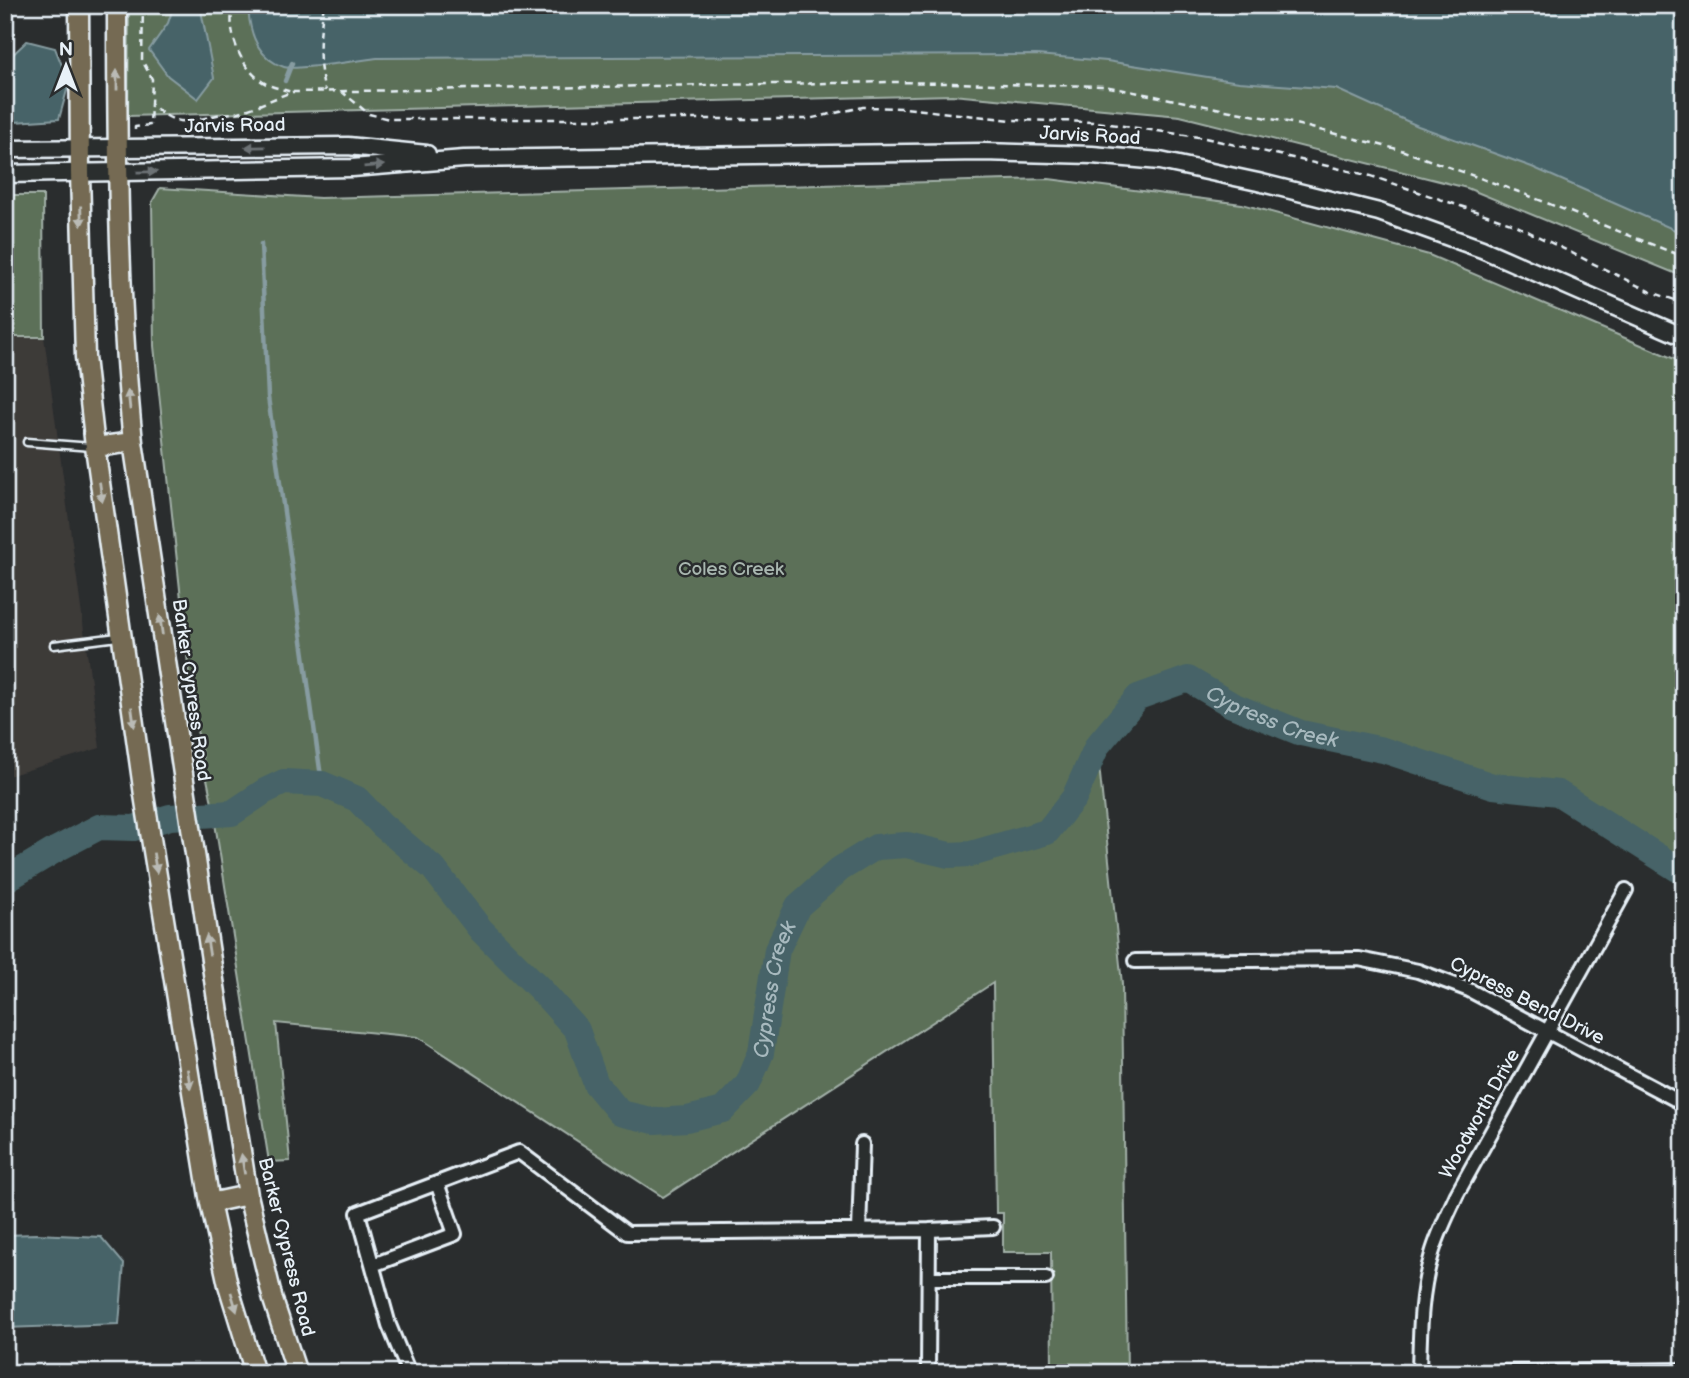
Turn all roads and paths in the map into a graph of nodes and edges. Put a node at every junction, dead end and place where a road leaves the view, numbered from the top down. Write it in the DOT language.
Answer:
graph roads {
  1 [pos="79,5"];
  2 [pos="117,5"];
  3 [pos="143,5"];
  4 [pos="233,5"];
  5 [pos="324,5"];
  6 [pos="324,91"];
  7 [pos="292,92"];
  8 [pos="80,148"];
  9 [pos="117,148"];
  10 [pos="5,149"];
  11 [pos="464,159"];
  12 [pos="117,172"];
  13 [pos="80,173"];
  14 [pos="5,174"];
  15 [pos="1684,257"];
  16 [pos="1684,337"];
  17 [pos="27,442"];
  18 [pos="133,442"];
  19 [pos="95,447"];
  20 [pos="121,637"];
  21 [pos="54,645"];
  22 [pos="1626,890"];
  23 [pos="1135,961"];
  24 [pos="1548,1031"];
  25 [pos="1684,1104"];
  26 [pos="862,1144"];
  27 [pos="437,1183"];
  28 [pos="248,1195"];
  29 [pos="209,1203"];
  30 [pos="993,1227"];
  31 [pos="929,1230"];
  32 [pos="859,1231"];
  33 [pos="373,1265"];
  34 [pos="929,1278"];
  35 [pos="1046,1278"];
  36 [pos="1684,1370"];
  37 [pos="255,1373"];
  38 [pos="297,1373"];
  39 [pos="409,1373"];
  40 [pos="928,1373"];
  41 [pos="1419,1373"];
  42 [pos="1452,1373"];
  1 -- 8 [label="main road"];
  9 -- 2 [label="main road, Barker Cypress Road, one-way"];
  3 -- 7 [label="path"];
  4 -- 7 [label="path"];
  5 -- 6 [label="path"];
  6 -- 7 [label="path"];
  6 -- 15 [label="path"];
  8 -- 9 [label="street, Jarvis Road"];
  8 -- 10 [label="street, Jarvis Road"];
  8 -- 13 [label="main road"];
  11 -- 9 [label="street, Jarvis Road, one-way"];
  9 -- 12 [label="main road, Barker Cypress Road"];
  12 -- 11 [label="street, Jarvis Road, one-way"];
  11 -- 16 [label="street, Jarvis Road"];
  12 -- 13 [label="street, Jarvis Road"];
  18 -- 12 [label="main road, Barker Cypress Road, one-way"];
  13 -- 14 [label="street, Jarvis Road"];
  13 -- 19 [label="main road, one-way"];
  17 -- 19 [label="lane"];
  18 -- 19 [label="main road"];
  28 -- 18 [label="main road, Barker Cypress Road, one-way"];
  19 -- 20 [label="main road, one-way"];
  20 -- 21 [label="lane"];
  20 -- 29 [label="main road, one-way"];
  22 -- 24 [label="street, Woodworth Drive"];
  23 -- 24 [label="street, Cypress Bend Drive"];
  24 -- 25 [label="street, Cypress Bend Drive"];
  24 -- 41 [label="street, Woodworth Drive"];
  26 -- 32 [label="street"];
  27 -- 32 [label="street"];
  27 -- 33 [label="street"];
  27 -- 33 [label="street"];
  28 -- 29 [label="main road"];
  28 -- 38 [label="main road, Barker Cypress Road"];
  29 -- 37 [label="main road, one-way"];
  30 -- 31 [label="street"];
  31 -- 32 [label="street"];
  31 -- 34 [label="street"];
  33 -- 39 [label="street"];
  34 -- 35 [label="street"];
  34 -- 40 [label="street"];
  36 -- 42 [label="street"];
}
